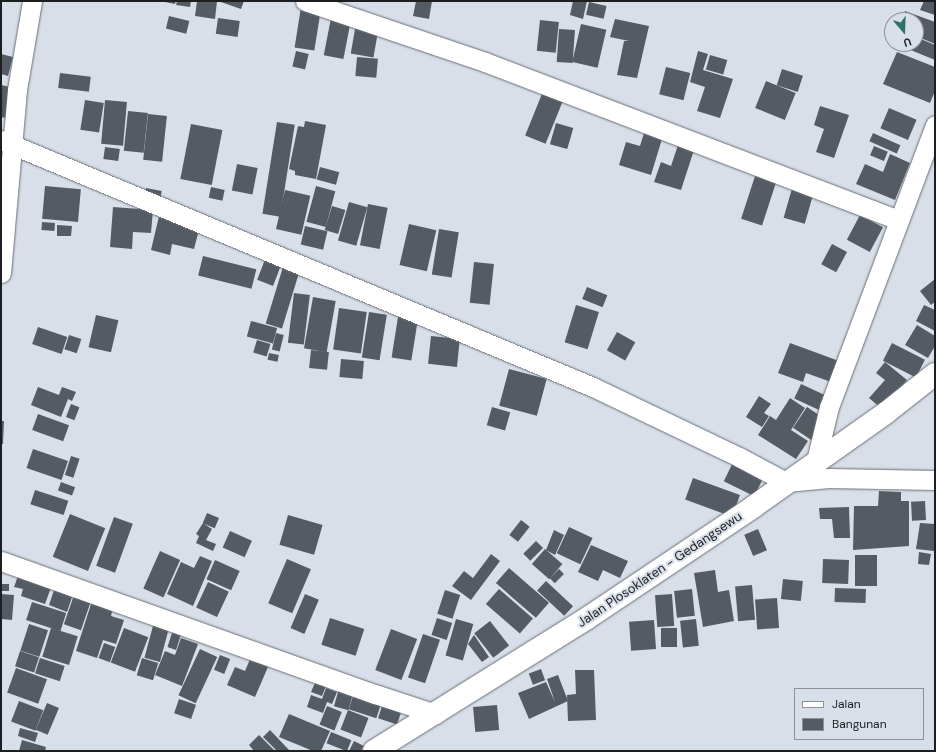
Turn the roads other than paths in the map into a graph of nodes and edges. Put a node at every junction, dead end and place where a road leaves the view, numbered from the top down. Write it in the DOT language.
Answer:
graph roads {
  1 [pos="32,1"];
  2 [pos="304,1"];
  3 [pos="935,125"];
  4 [pos="7,142"];
  5 [pos="898,220"];
  6 [pos="1,273"];
  7 [pos="935,374"];
  8 [pos="816,461"];
  9 [pos="935,480"];
  10 [pos="786,482"];
  11 [pos="1,561"];
  12 [pos="436,714"];
  13 [pos="374,751"];
  1 -- 4 [label="street"];
  2 -- 5 [label="street"];
  3 -- 5 [label="street"];
  4 -- 6 [label="street"];
  4 -- 10 [label="street"];
  5 -- 8 [label="street"];
  7 -- 8 [label="main road, Jalan Plosoklaten - Gedangsewu"];
  8 -- 10 [label="main road, Jalan Plosoklaten - Gedangsewu"];
  9 -- 10 [label="street"];
  10 -- 12 [label="main road, Jalan Plosoklaten - Gedangsewu"];
  11 -- 12 [label="street"];
  12 -- 13 [label="main road, Jalan Plosoklaten - Gedangsewu"];
}
